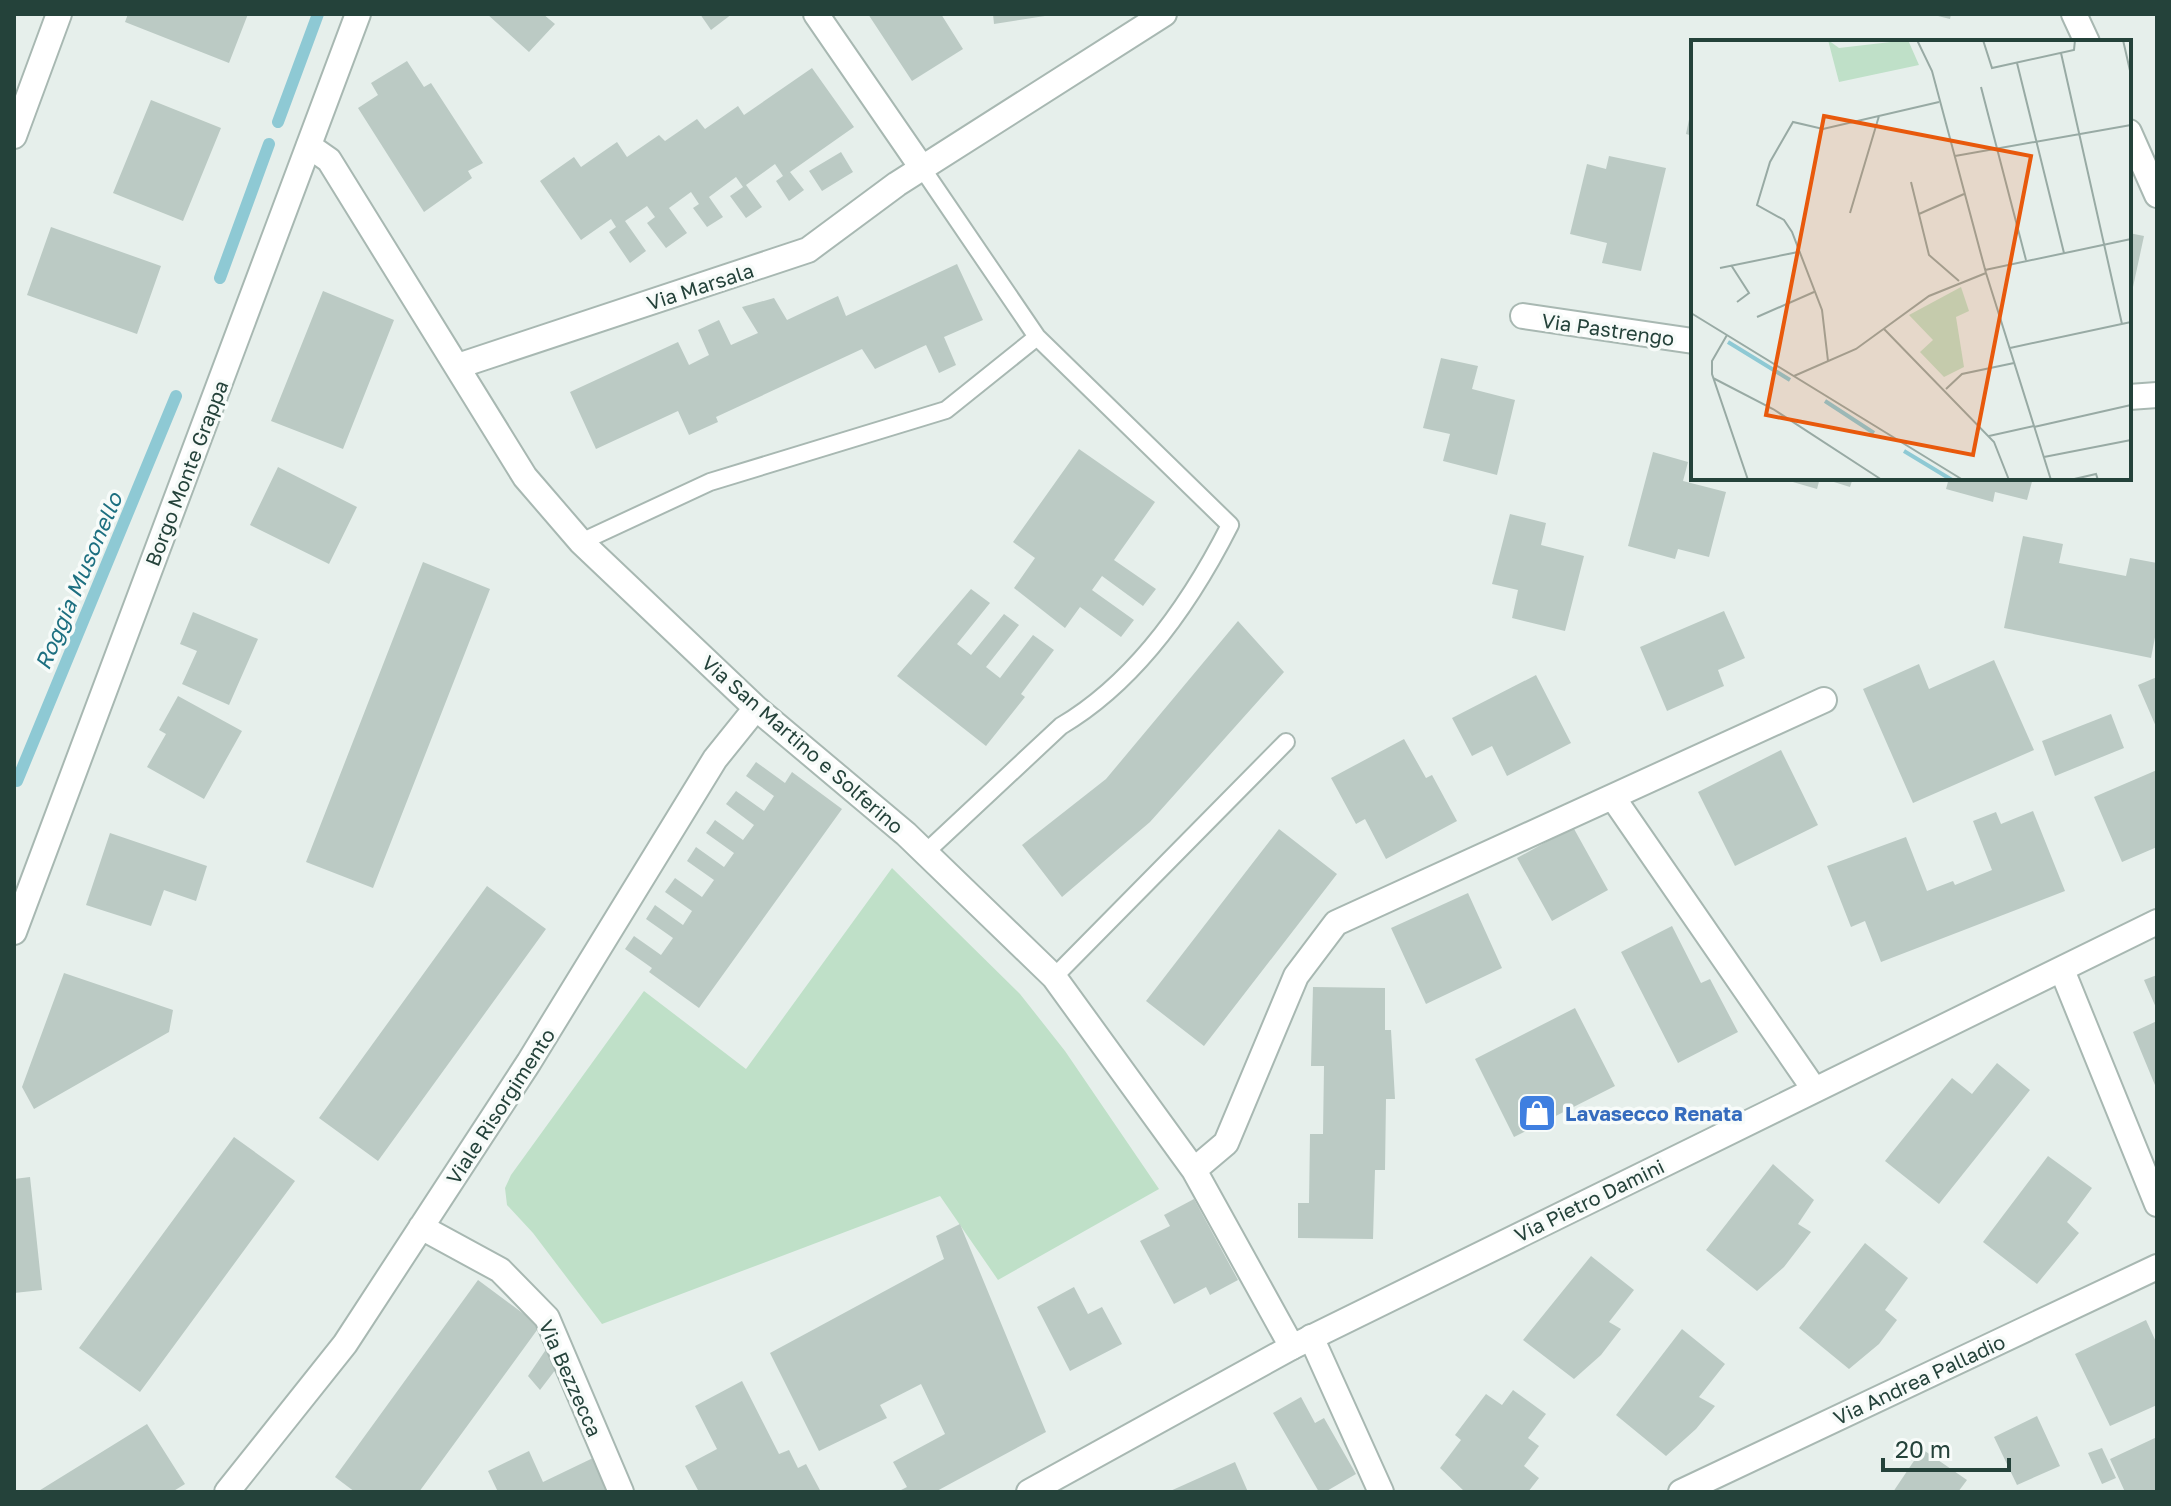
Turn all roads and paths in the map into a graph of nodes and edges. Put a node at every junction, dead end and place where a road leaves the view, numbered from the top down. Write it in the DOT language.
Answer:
graph roads {
  1 [pos="59,14"];
  2 [pos="358,14"];
  3 [pos="816,14"];
  4 [pos="1164,14"];
  5 [pos="2074,14"];
  6 [pos="2086,40"];
  7 [pos="14,136"];
  8 [pos="2131,136"];
  9 [pos="309,146"];
  10 [pos="922,168"];
  11 [pos="2157,195"];
  12 [pos="1523,316"];
  13 [pos="1037,337"];
  14 [pos="1691,341"];
  15 [pos="458,366"];
  16 [pos="2157,395"];
  17 [pos="2131,397"];
  18 [pos="581,542"];
  19 [pos="1824,700"];
  20 [pos="756,708"];
  21 [pos="1286,742"];
  22 [pos="1614,799"];
  23 [pos="925,853"];
  24 [pos="2157,922"];
  25 [pos="14,932"];
  26 [pos="2062,970"];
  27 [pos="1054,977"];
  28 [pos="1814,1089"];
  29 [pos="1194,1170"];
  30 [pos="2157,1204"];
  31 [pos="421,1227"];
  32 [pos="2157,1267"];
  33 [pos="1302,1342"];
  34 [pos="227,1492"];
  35 [pos="621,1492"];
  36 [pos="1029,1492"];
  37 [pos="1381,1492"];
  38 [pos="1681,1492"];
  1 -- 7 [label="street"];
  2 -- 9 [label="street, Borgo Monte Grappa"];
  3 -- 10 [label="street"];
  4 -- 10 [label="street, Via Marsala"];
  5 -- 6 [label="street"];
  8 -- 11 [label="street"];
  9 -- 15 [label="street, Via San Martino e Solferino"];
  9 -- 25 [label="street, Borgo Monte Grappa"];
  10 -- 13 [label="lane"];
  10 -- 15 [label="street, Via Marsala"];
  12 -- 14 [label="street, Via Pastrengo"];
  13 -- 18 [label="lane"];
  13 -- 23 [label="lane"];
  15 -- 18 [label="street, Via San Martino e Solferino"];
  16 -- 17 [label="street"];
  18 -- 20 [label="street, Via San Martino e Solferino"];
  19 -- 22 [label="street"];
  20 -- 23 [label="street, Via San Martino e Solferino"];
  20 -- 31 [label="street, Viale Risorgimento"];
  21 -- 27 [label="lane"];
  22 -- 28 [label="street"];
  22 -- 29 [label="street"];
  23 -- 27 [label="street, Via San Martino e Solferino"];
  24 -- 26 [label="street, Via Pietro Damini"];
  26 -- 28 [label="street, Via Pietro Damini"];
  26 -- 30 [label="street"];
  27 -- 29 [label="street, Via San Martino e Solferino"];
  28 -- 33 [label="street, Via Pietro Damini"];
  29 -- 33 [label="street, Via San Martino e Solferino"];
  31 -- 34 [label="street, Viale Risorgimento"];
  31 -- 35 [label="street, Via Bezzecca"];
  32 -- 38 [label="street, Via Andrea Palladio"];
  33 -- 36 [label="street, Via Pietro Damini"];
  33 -- 37 [label="street, Via San Martino e Solferino"];
}
